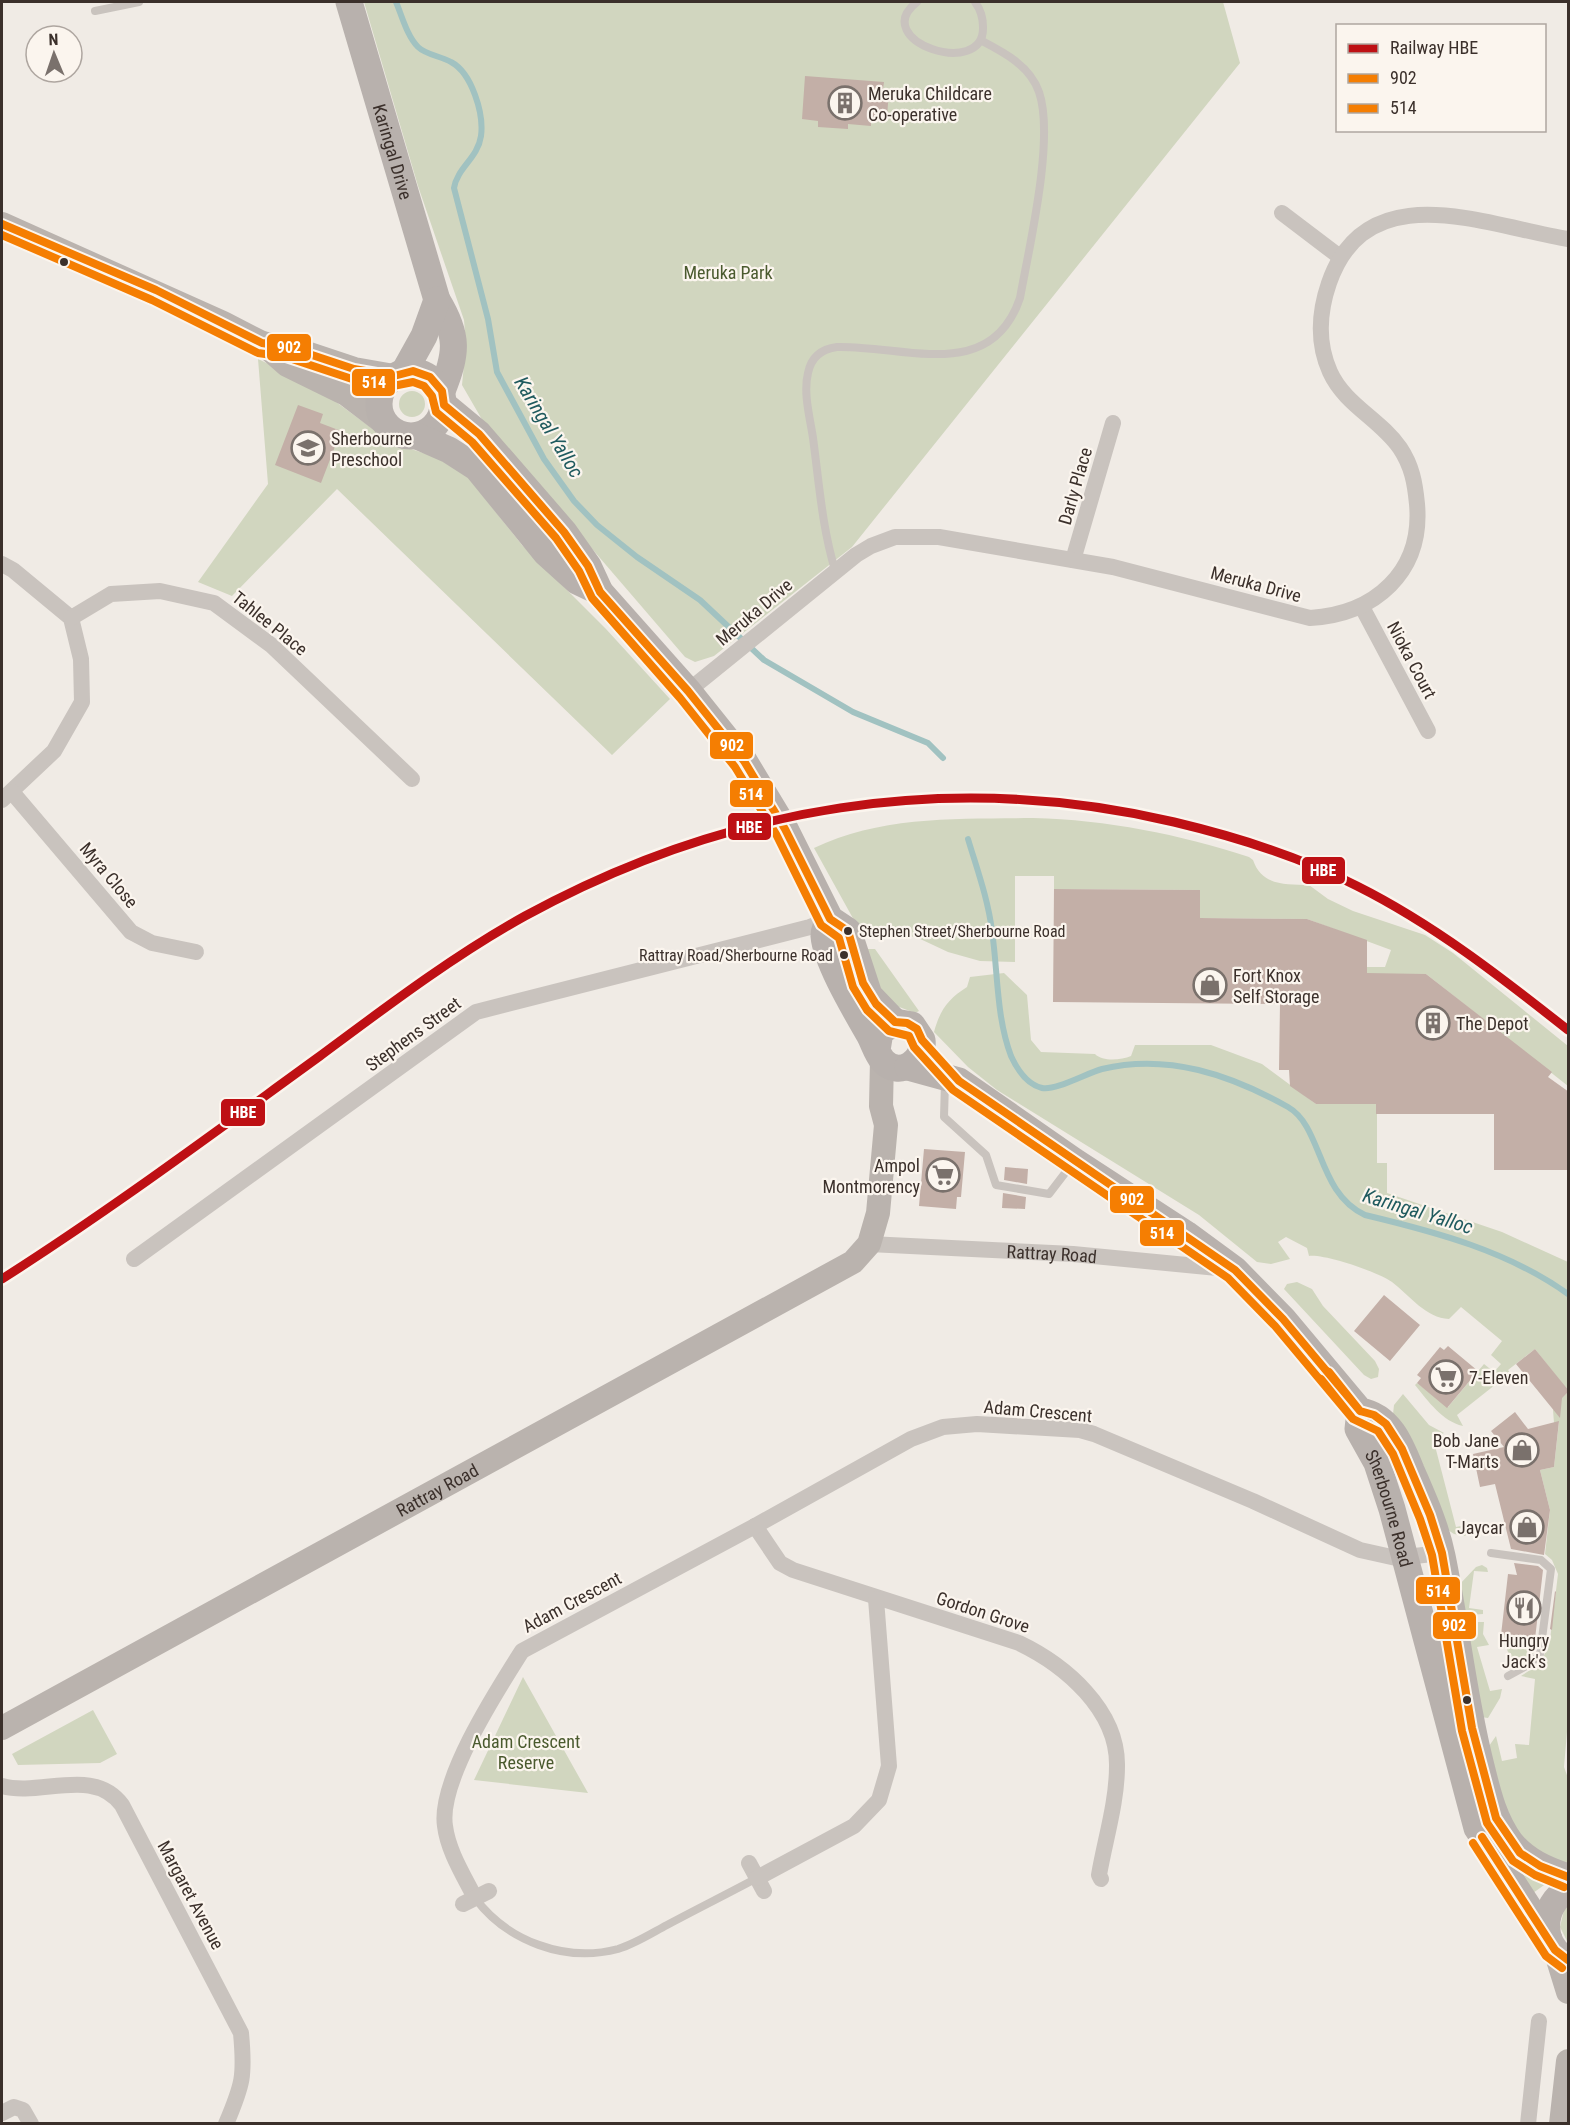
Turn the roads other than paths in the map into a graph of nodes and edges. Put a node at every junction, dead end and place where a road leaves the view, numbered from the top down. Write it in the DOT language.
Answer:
graph roads {
  1 [pos="140,2"];
  2 [pos="350,2"];
  3 [pos="917,2"];
  4 [pos="975,2"];
  5 [pos="95,11"];
  6 [pos="982,40"];
  7 [pos="1282,213"];
  8 [pos="2,224"];
  9 [pos="1569,239"];
  10 [pos="1340,257"];
  11 [pos="436,300"];
  12 [pos="262,343"];
  13 [pos="399,374"];
  14 [pos="443,398"];
  15 [pos="1113,423"];
  16 [pos="388,426"];
  17 [pos="417,436"];
  18 [pos="1073,560"];
  19 [pos="2,564"];
  20 [pos="835,570"];
  21 [pos="600,592"];
  22 [pos="1362,607"];
  23 [pos="71,618"];
  24 [pos="688,691"];
  25 [pos="1428,731"];
  26 [pos="412,779"];
  27 [pos="7,796"];
  28 [pos="830,919"];
  29 [pos="196,952"];
  30 [pos="895,1022"];
  31 [pos="922,1040"];
  32 [pos="892,1061"];
  33 [pos="952,1078"];
  34 [pos="1074,1161"];
  35 [pos="869,1244"];
  36 [pos="134,1258"];
  37 [pos="1234,1270"];
  38 [pos="1360,1411"];
  39 [pos="755,1526"];
  40 [pos="1442,1553"];
  41 [pos="1491,1554"];
  42 [pos="1405,1559"];
  43 [pos="876,1599"];
  44 [pos="1508,1677"];
  45 [pos="2,1728"];
  46 [pos="2,1786"];
  47 [pos="1569,1877"];
  48 [pos="757,1878"];
  49 [pos="1101,1880"];
  50 [pos="1569,1889"];
  51 [pos="475,1898"];
  52 [pos="1557,1950"];
  53 [pos="1569,1992"];
  54 [pos="1539,2021"];
  55 [pos="1569,2061"];
  56 [pos="2,2113"];
  57 [pos="31,2124"];
  58 [pos="226,2124"];
  59 [pos="1528,2124"];
  60 [pos="1561,2124"];
  1 -- 5 [label="lane"];
  2 -- 11 [label="main road, Karingal Drive"];
  3 -- 6 [label="lane"];
  4 -- 6 [label="lane"];
  6 -- 20 [label="lane"];
  7 -- 10 [label="street"];
  8 -- 12 [label="street"];
  9 -- 10 [label="street, Meruka Drive"];
  10 -- 22 [label="street, Meruka Drive"];
  11 -- 13 [label="main road"];
  11 -- 14 [label="main road, Karingal Drive"];
  12 -- 13 [label="street"];
  12 -- 16 [label="street"];
  13 -- 14 [label="main road"];
  13 -- 16 [label="main road"];
  14 -- 17 [label="main road"];
  14 -- 21 [label="main road"];
  15 -- 18 [label="street, Darly Place"];
  16 -- 17 [label="main road"];
  17 -- 21 [label="main road"];
  18 -- 20 [label="street, Meruka Drive"];
  18 -- 22 [label="street, Meruka Drive"];
  19 -- 23 [label="street"];
  20 -- 24 [label="street, Meruka Drive"];
  21 -- 24 [label="main road"];
  22 -- 25 [label="street, Nioka Court"];
  23 -- 26 [label="street, Tahlee Place"];
  23 -- 27 [label="street"];
  24 -- 28 [label="main road"];
  27 -- 29 [label="street, Myra Close"];
  28 -- 30 [label="main road"];
  28 -- 32 [label="main road"];
  28 -- 36 [label="street, Stephens Street"];
  30 -- 31 [label="main road"];
  30 -- 32 [label="main road"];
  31 -- 32 [label="main road"];
  31 -- 33 [label="main road, Sherbourne Road"];
  32 -- 33 [label="main road, Sherbourne Road"];
  32 -- 35 [label="street, Rattray Road"];
  33 -- 34 [label="main road, Sherbourne Road"];
  33 -- 34 [label="lane"];
  34 -- 37 [label="main road, Sherbourne Road"];
  35 -- 37 [label="street, Rattray Road"];
  35 -- 45 [label="street, Rattray Road"];
  37 -- 38 [label="main road, Sherbourne Road"];
  38 -- 40 [label="main road, Sherbourne Road"];
  38 -- 42 [label="main road, Sherbourne Road"];
  39 -- 42 [label="street, Adam Crescent"];
  39 -- 43 [label="street, Gordon Grove"];
  39 -- 51 [label="street, Adam Crescent"];
  40 -- 42 [label="street, Adam Crescent"];
  40 -- 47 [label="main road, Sherbourne Road"];
  41 -- 44 [label="lane"];
  42 -- 52 [label="main road, Sherbourne Road"];
  43 -- 48 [label="street, Adam Crescent"];
  43 -- 49 [label="street, Gordon Grove"];
  46 -- 58 [label="street, Margaret Avenue"];
  48 -- 51 [label="lane, Adam Crescent"];
  50 -- 52 [label="main road"];
  52 -- 53 [label="street"];
  54 -- 59 [label="street"];
  55 -- 60 [label="street"];
  56 -- 57 [label="street"];
}
